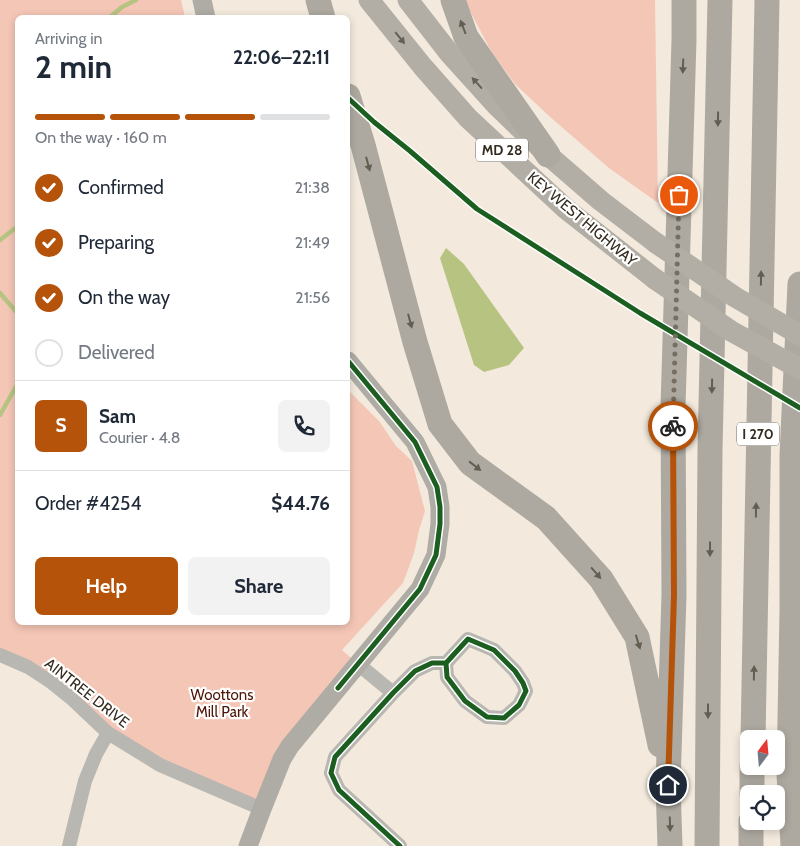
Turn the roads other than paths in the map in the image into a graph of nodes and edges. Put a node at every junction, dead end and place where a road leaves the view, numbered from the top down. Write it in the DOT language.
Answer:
graph roads {
  1 [pos="202,0"];
  2 [pos="318,0"];
  3 [pos="369,0"];
  4 [pos="408,0"];
  5 [pos="452,0"];
  6 [pos="675,0"];
  7 [pos="684,0"];
  8 [pos="720,0"];
  9 [pos="767,0"];
  10 [pos="777,0"];
  11 [pos="205,15"];
  12 [pos="322,15"];
  13 [pos="684,40"];
  14 [pos="350,103"];
  15 [pos="764,130"];
  16 [pos="548,155"];
  17 [pos="800,284"];
  18 [pos="800,320"];
  19 [pos="350,362"];
  20 [pos="800,369"];
  21 [pos="794,417"];
  22 [pos="800,462"];
  23 [pos="0,655"];
  24 [pos="446,663"];
  25 [pos="358,664"];
  26 [pos="393,693"];
  27 [pos="753,730"];
  28 [pos="108,733"];
  29 [pos="668,785"];
  30 [pos="262,809"];
  31 [pos="751,830"];
  32 [pos="69,846"];
  33 [pos="248,846"];
  34 [pos="400,846"];
  35 [pos="670,846"];
  36 [pos="707,846"];
  37 [pos="751,846"];
  38 [pos="793,846"];
  1 -- 11 [label="street"];
  2 -- 12 [label="highway"];
  3 -- 20 [label="main road, KEY WEST HIGHWAY / MD 28, one-way, bridge"];
  16 -- 4 [label="main road, MD 28, one-way"];
  16 -- 5 [label="highway, one-way"];
  6 -- 13 [label="highway"];
  7 -- 13 [label="highway"];
  8 -- 36 [label="highway, one-way"];
  9 -- 15 [label="highway, I 270"];
  10 -- 15 [label="highway"];
  13 -- 29 [label="highway, one-way"];
  14 -- 29 [label="highway, one-way"];
  27 -- 15 [label="highway, I 270, one-way"];
  16 -- 18 [label="main road, MD 28, bridge"];
  17 -- 18 [label="highway, I 270"];
  18 -- 21 [label="highway, I 270"];
  19 -- 25 [label="street"];
  21 -- 22 [label="highway"];
  21 -- 38 [label="highway, I 270"];
  23 -- 28 [label="street, AINTREE DRIVE"];
  24 -- 24 [label="street"];
  24 -- 26 [label="street"];
  25 -- 26 [label="street"];
  25 -- 30 [label="street"];
  26 -- 34 [label="street"];
  28 -- 30 [label="street, AINTREE DRIVE"];
  28 -- 32 [label="street"];
  29 -- 35 [label="highway, one-way"];
  30 -- 33 [label="street"];
  31 -- 37 [label="highway"];
}
